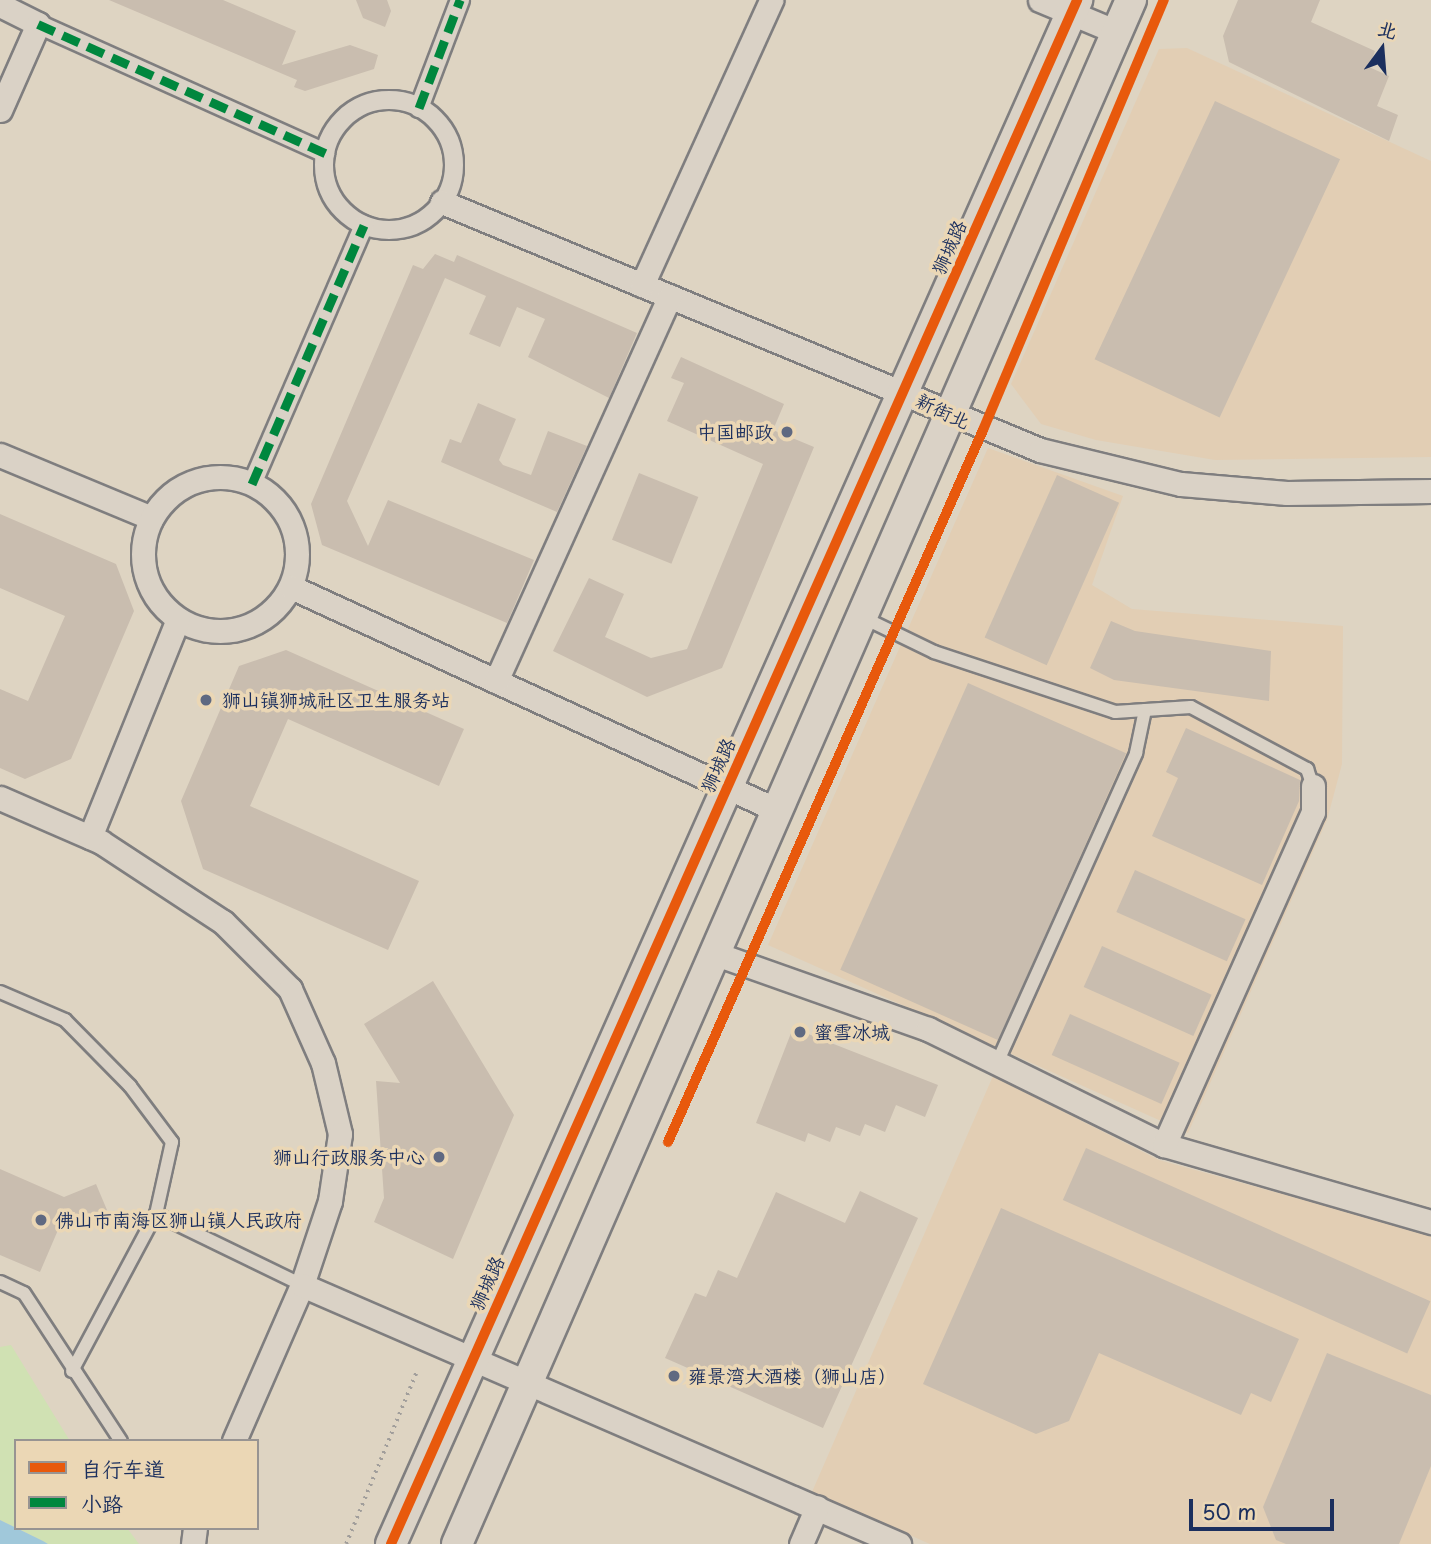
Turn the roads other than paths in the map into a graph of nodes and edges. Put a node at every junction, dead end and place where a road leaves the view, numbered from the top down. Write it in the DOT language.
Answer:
graph roads {
  1 [pos="460,0"];
  2 [pos="772,0"];
  3 [pos="1040,0"];
  4 [pos="1131,0"];
  5 [pos="0,5"];
  6 [pos="1074,6"];
  7 [pos="38,24"];
  8 [pos="1117,32"];
  9 [pos="419,108"];
  10 [pos="0,110"];
  11 [pos="325,153"];
  12 [pos="442,202"];
  13 [pos="364,225"];
  14 [pos="642,285"];
  15 [pos="670,296"];
  16 [pos="903,393"];
  17 [pos="953,415"];
  18 [pos="0,455"];
  19 [pos="252,484"];
  20 [pos="1431,491"];
  21 [pos="151,518"];
  22 [pos="291,587"];
  23 [pos="864,618"];
  24 [pos="178,619"];
  25 [pos="496,681"];
  26 [pos="1145,710"];
  27 [pos="1313,786"];
  28 [pos="727,787"];
  29 [pos="0,798"];
  30 [pos="779,811"];
  31 [pos="89,837"];
  32 [pos="716,954"];
  33 [pos="0,992"];
  34 [pos="997,1063"];
  35 [pos="1164,1145"];
  36 [pos="156,1214"];
  37 [pos="1431,1222"];
  38 [pos="0,1282"];
  39 [pos="302,1285"];
  40 [pos="471,1361"];
  41 [pos="72,1370"];
  42 [pos="527,1384"];
  43 [pos="120,1439"];
  44 [pos="235,1439"];
  45 [pos="817,1507"];
  46 [pos="391,1544"];
  47 [pos="457,1544"];
  48 [pos="801,1544"];
  49 [pos="899,1544"];
  1 -- 9 [label="street"];
  2 -- 14 [label="street"];
  3 -- 6 [label="street"];
  4 -- 8 [label="street"];
  5 -- 7 [label="street"];
  6 -- 8 [label="street"];
  6 -- 16 [label="street, 狮城路"];
  7 -- 10 [label="street"];
  7 -- 11 [label="street"];
  8 -- 17 [label="street"];
  9 -- 11 [label="street"];
  9 -- 12 [label="street"];
  11 -- 13 [label="street"];
  12 -- 13 [label="street"];
  12 -- 14 [label="street, 新街北"];
  13 -- 19 [label="street"];
  14 -- 15 [label="street, 新街北"];
  15 -- 16 [label="street, 新街北"];
  15 -- 25 [label="street"];
  16 -- 17 [label="street, 新街北"];
  16 -- 28 [label="street, 狮城路"];
  17 -- 20 [label="street, 新街北"];
  17 -- 23 [label="street"];
  18 -- 21 [label="street"];
  19 -- 21 [label="street"];
  19 -- 22 [label="street"];
  21 -- 24 [label="street"];
  22 -- 24 [label="street"];
  22 -- 25 [label="street"];
  23 -- 26 [label="lane"];
  23 -- 30 [label="street"];
  24 -- 31 [label="street"];
  25 -- 28 [label="street"];
  26 -- 27 [label="lane"];
  26 -- 34 [label="lane"];
  27 -- 35 [label="street"];
  28 -- 30 [label="street"];
  28 -- 40 [label="street, 狮城路"];
  29 -- 31 [label="street"];
  30 -- 32 [label="street"];
  31 -- 39 [label="street"];
  32 -- 34 [label="street"];
  32 -- 42 [label="street"];
  33 -- 36 [label="lane"];
  34 -- 35 [label="street"];
  35 -- 37 [label="street"];
  36 -- 39 [label="lane"];
  36 -- 41 [label="lane"];
  38 -- 41 [label="lane"];
  39 -- 40 [label="street"];
  39 -- 44 [label="street"];
  40 -- 42 [label="street"];
  40 -- 46 [label="street, 狮城路"];
  41 -- 43 [label="lane"];
  42 -- 45 [label="street"];
  42 -- 47 [label="street"];
  45 -- 48 [label="street"];
  45 -- 49 [label="street"];
}
